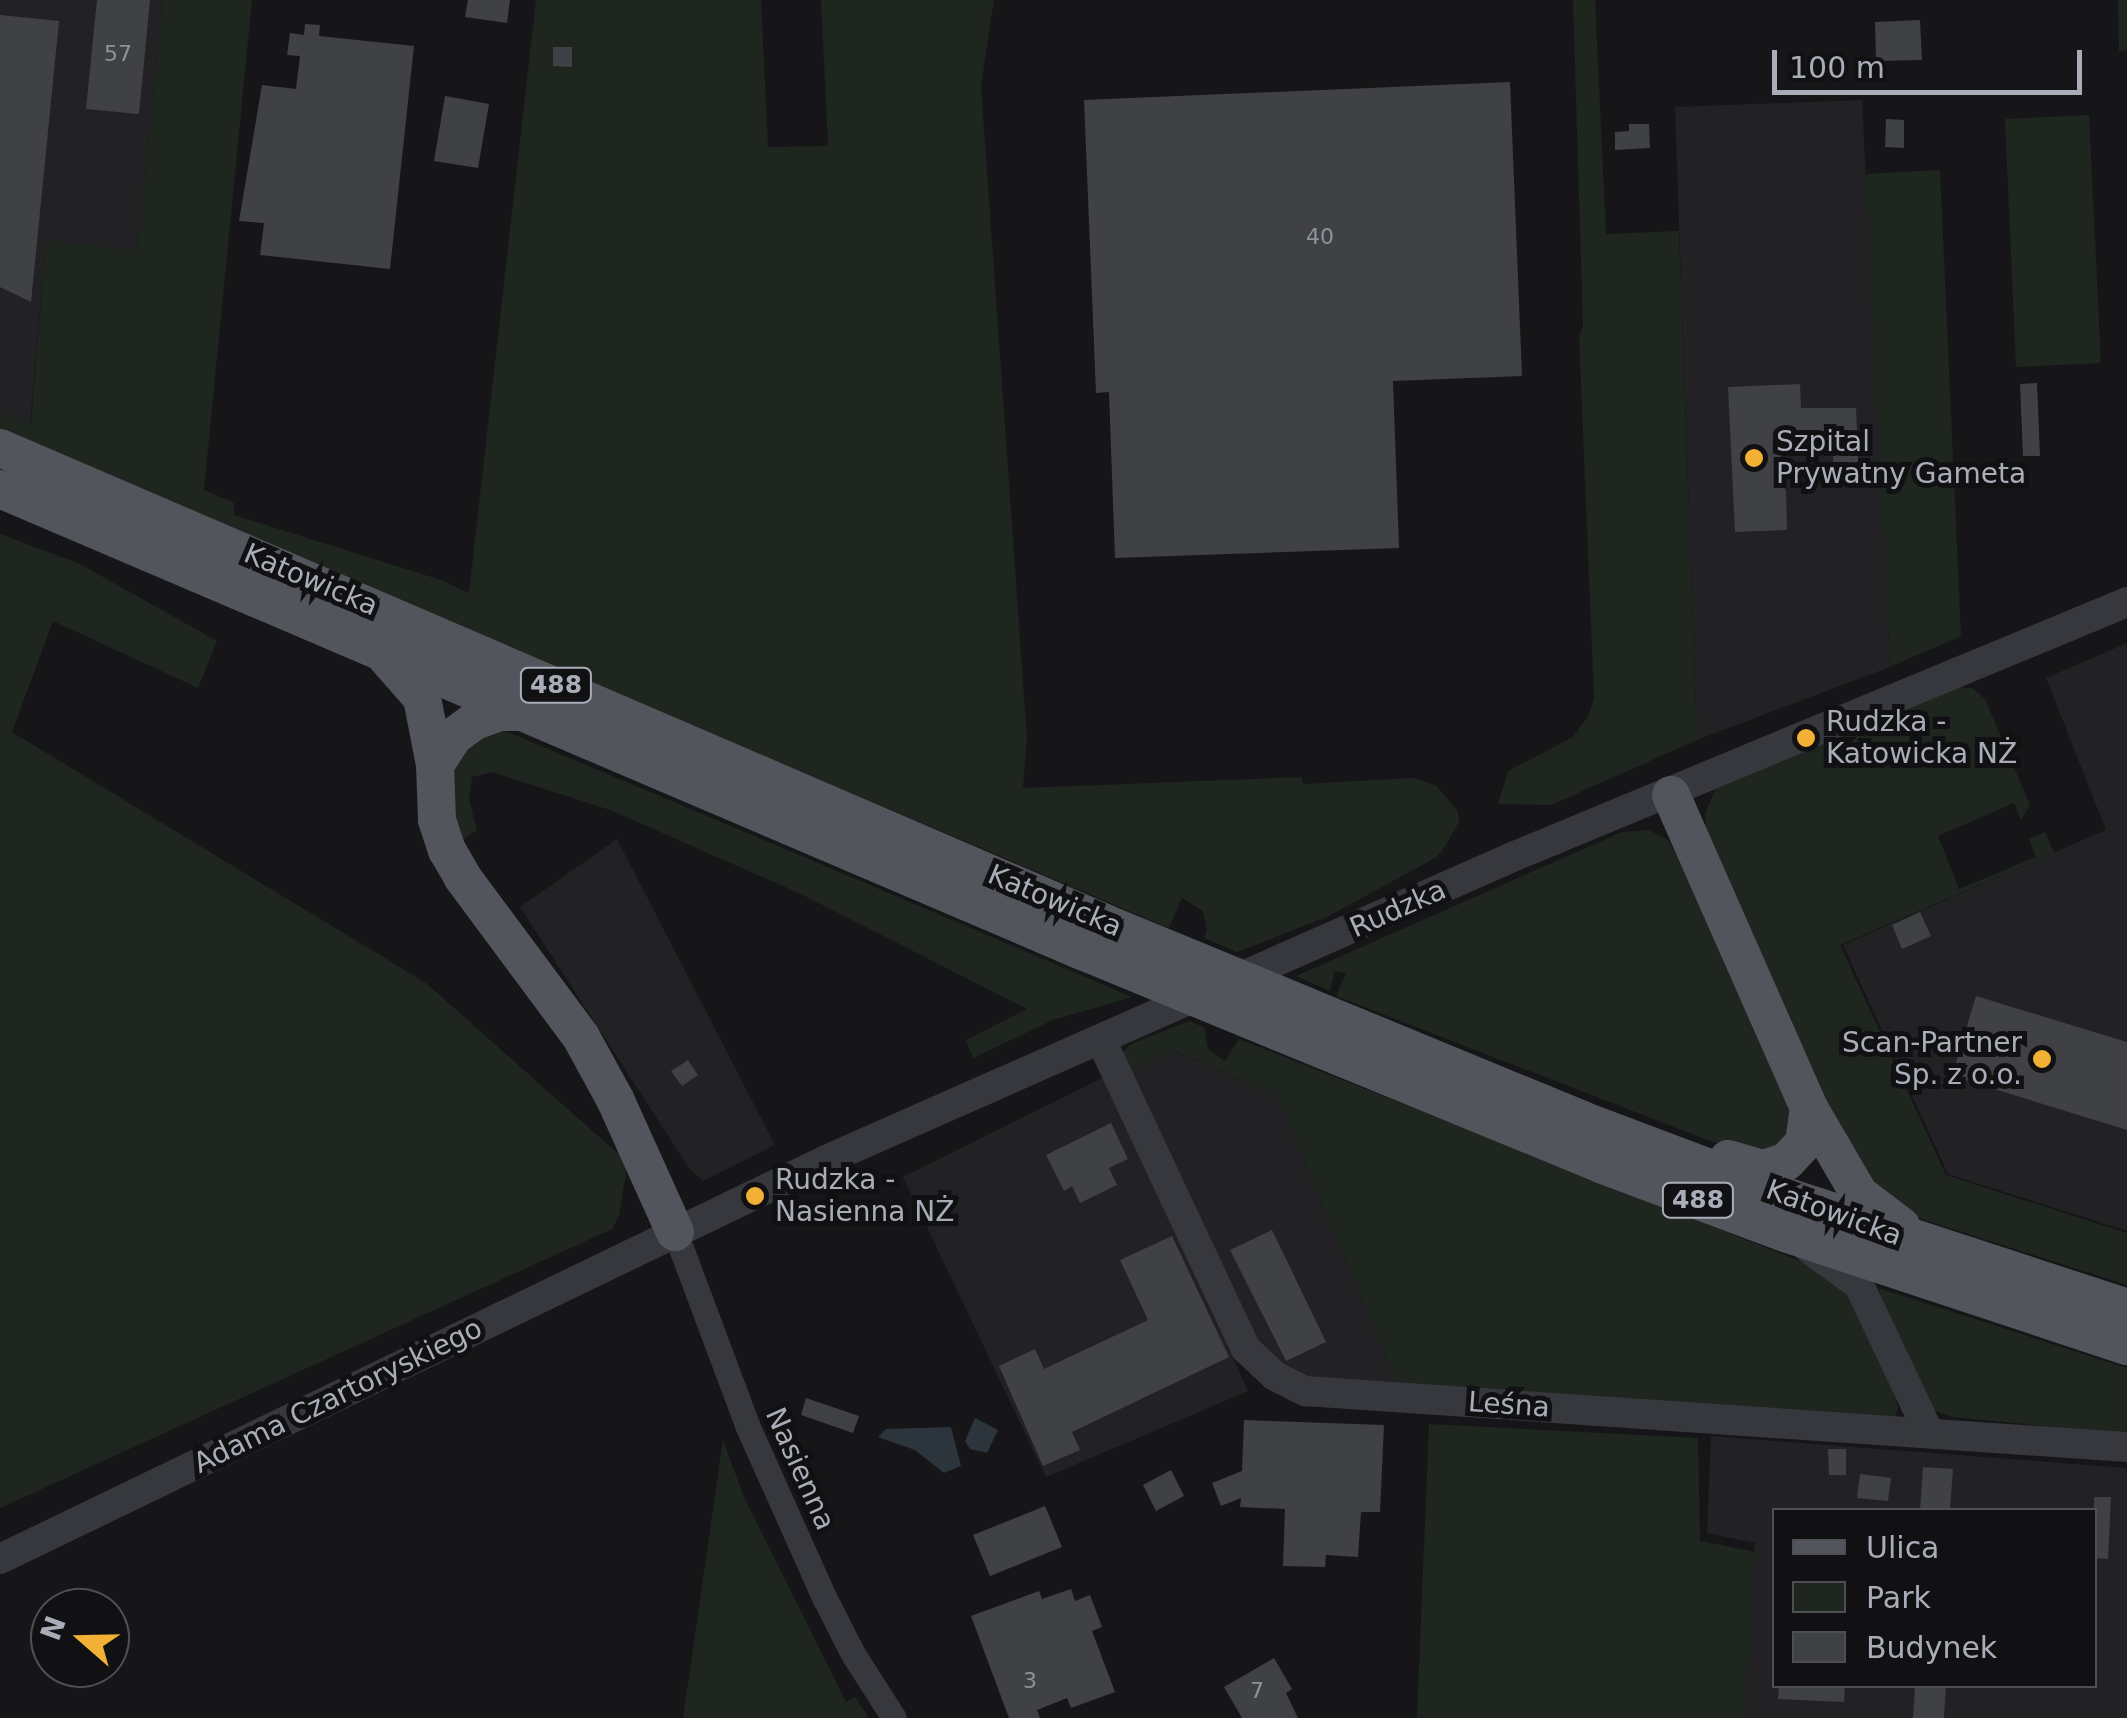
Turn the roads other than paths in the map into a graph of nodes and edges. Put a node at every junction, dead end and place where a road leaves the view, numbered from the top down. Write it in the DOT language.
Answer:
graph roads {
  1 [pos="0,448"];
  2 [pos="0,489"];
  3 [pos="2127,602"];
  4 [pos="376,647"];
  5 [pos="529,712"];
  6 [pos="436,765"];
  7 [pos="1672,795"];
  8 [pos="1094,937"];
  9 [pos="1385,1038"];
  10 [pos="1101,1040"];
  11 [pos="1809,1108"];
  12 [pos="675,1232"];
  13 [pos="1788,1234"];
  14 [pos="1942,1251"];
  15 [pos="2127,1308"];
  16 [pos="2127,1346"];
  17 [pos="1929,1434"];
  18 [pos="2127,1447"];
  19 [pos="0,1559"];
  20 [pos="894,1718"];
  1 -- 8 [label="main road, Katowicka / 488"];
  2 -- 4 [label="main road, Katowicka / 488"];
  3 -- 7 [label="street, Rudzka"];
  4 -- 5 [label="main road, Katowicka / 488"];
  4 -- 6 [label="main road"];
  5 -- 6 [label="main road"];
  5 -- 8 [label="main road, Katowicka / 488"];
  6 -- 12 [label="main road"];
  7 -- 10 [label="street, Rudzka"];
  7 -- 11 [label="main road"];
  8 -- 9 [label="main road, Katowicka / 488, bridge"];
  8 -- 13 [label="main road, Katowicka / 488, bridge"];
  9 -- 11 [label="main road"];
  9 -- 14 [label="main road, Katowicka / 488"];
  10 -- 12 [label="street, Rudzka"];
  10 -- 17 [label="street, Leśna"];
  11 -- 14 [label="main road"];
  12 -- 19 [label="street, Adama Czartoryskiego"];
  12 -- 20 [label="street, Nasienna"];
  13 -- 16 [label="main road, Katowicka / 488"];
  13 -- 17 [label="street"];
  14 -- 15 [label="main road, Katowicka / 488"];
  17 -- 18 [label="street, Leśna"];
}
